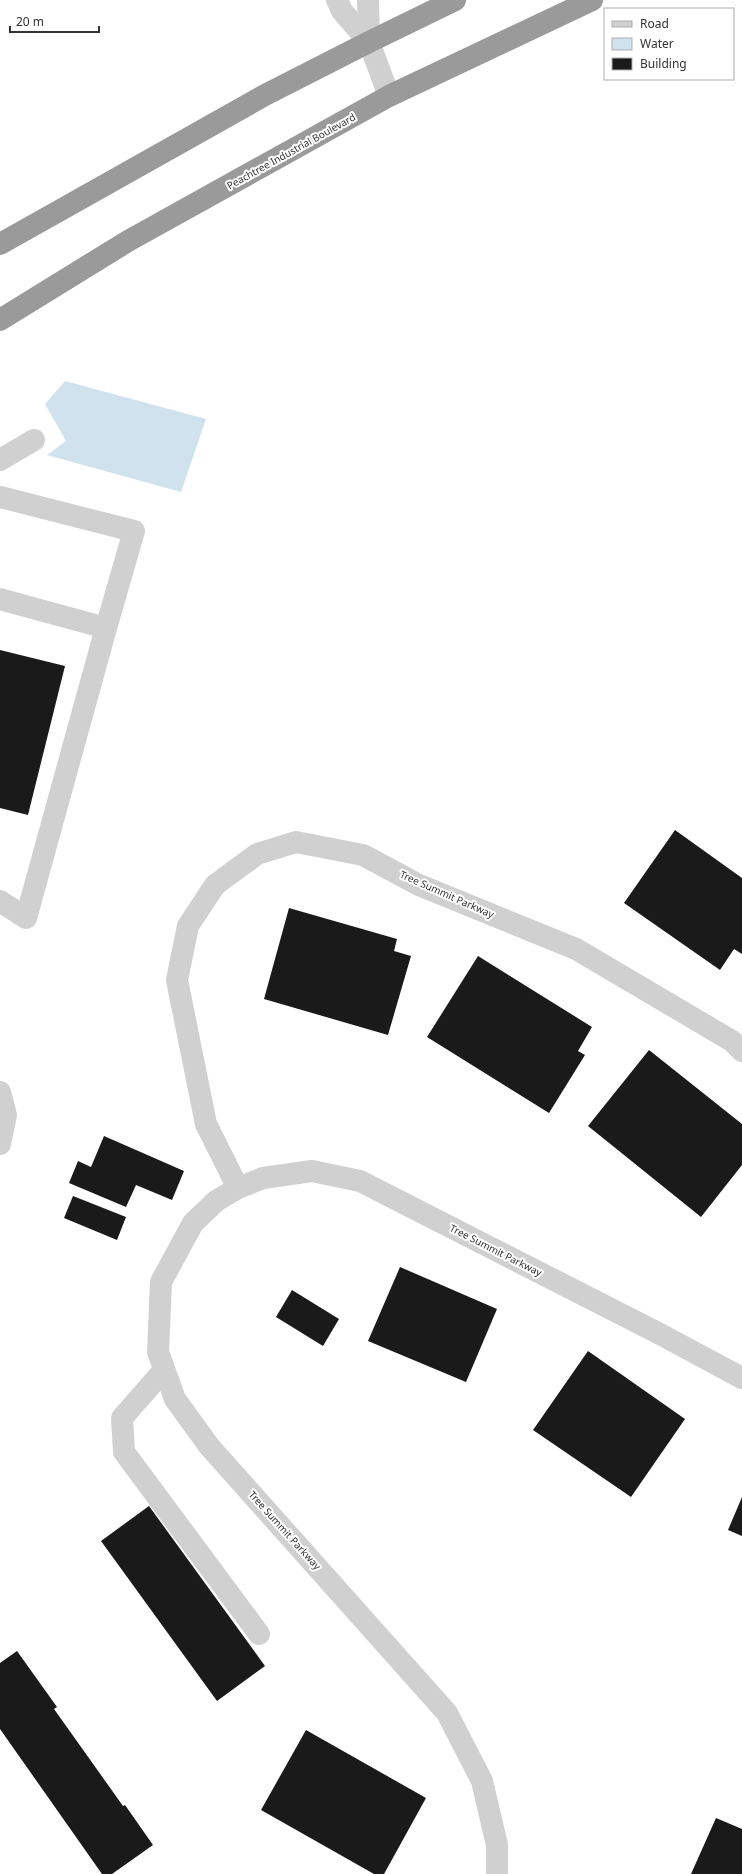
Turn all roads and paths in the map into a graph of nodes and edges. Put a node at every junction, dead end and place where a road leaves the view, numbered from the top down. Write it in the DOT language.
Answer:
graph roads {
  1 [pos="337,0"];
  2 [pos="368,0"];
  3 [pos="455,0"];
  4 [pos="592,0"];
  5 [pos="369,42"];
  6 [pos="389,96"];
  7 [pos="0,244"];
  8 [pos="0,320"];
  9 [pos="34,440"];
  10 [pos="0,460"];
  11 [pos="0,497"];
  12 [pos="0,599"];
  13 [pos="106,628"];
  14 [pos="0,901"];
  15 [pos="742,1051"];
  16 [pos="0,1092"];
  17 [pos="0,1144"];
  18 [pos="238,1188"];
  19 [pos="164,1370"];
  20 [pos="742,1378"];
  21 [pos="259,1634"];
  22 [pos="497,1874"];
  1 -- 5 [label="street"];
  2 -- 5 [label="street"];
  3 -- 5 [label="highway"];
  4 -- 6 [label="highway, Peachtree Industrial Boulevard"];
  5 -- 6 [label="street"];
  5 -- 7 [label="highway"];
  6 -- 8 [label="highway, Peachtree Industrial Boulevard"];
  9 -- 10 [label="street"];
  11 -- 13 [label="street"];
  12 -- 13 [label="street"];
  13 -- 14 [label="street"];
  15 -- 18 [label="street, Tree Summit Parkway"];
  16 -- 17 [label="street"];
  18 -- 19 [label="street, Tree Summit Parkway"];
  18 -- 20 [label="street, Tree Summit Parkway"];
  19 -- 21 [label="street"];
  19 -- 22 [label="street, Tree Summit Parkway"];
}
